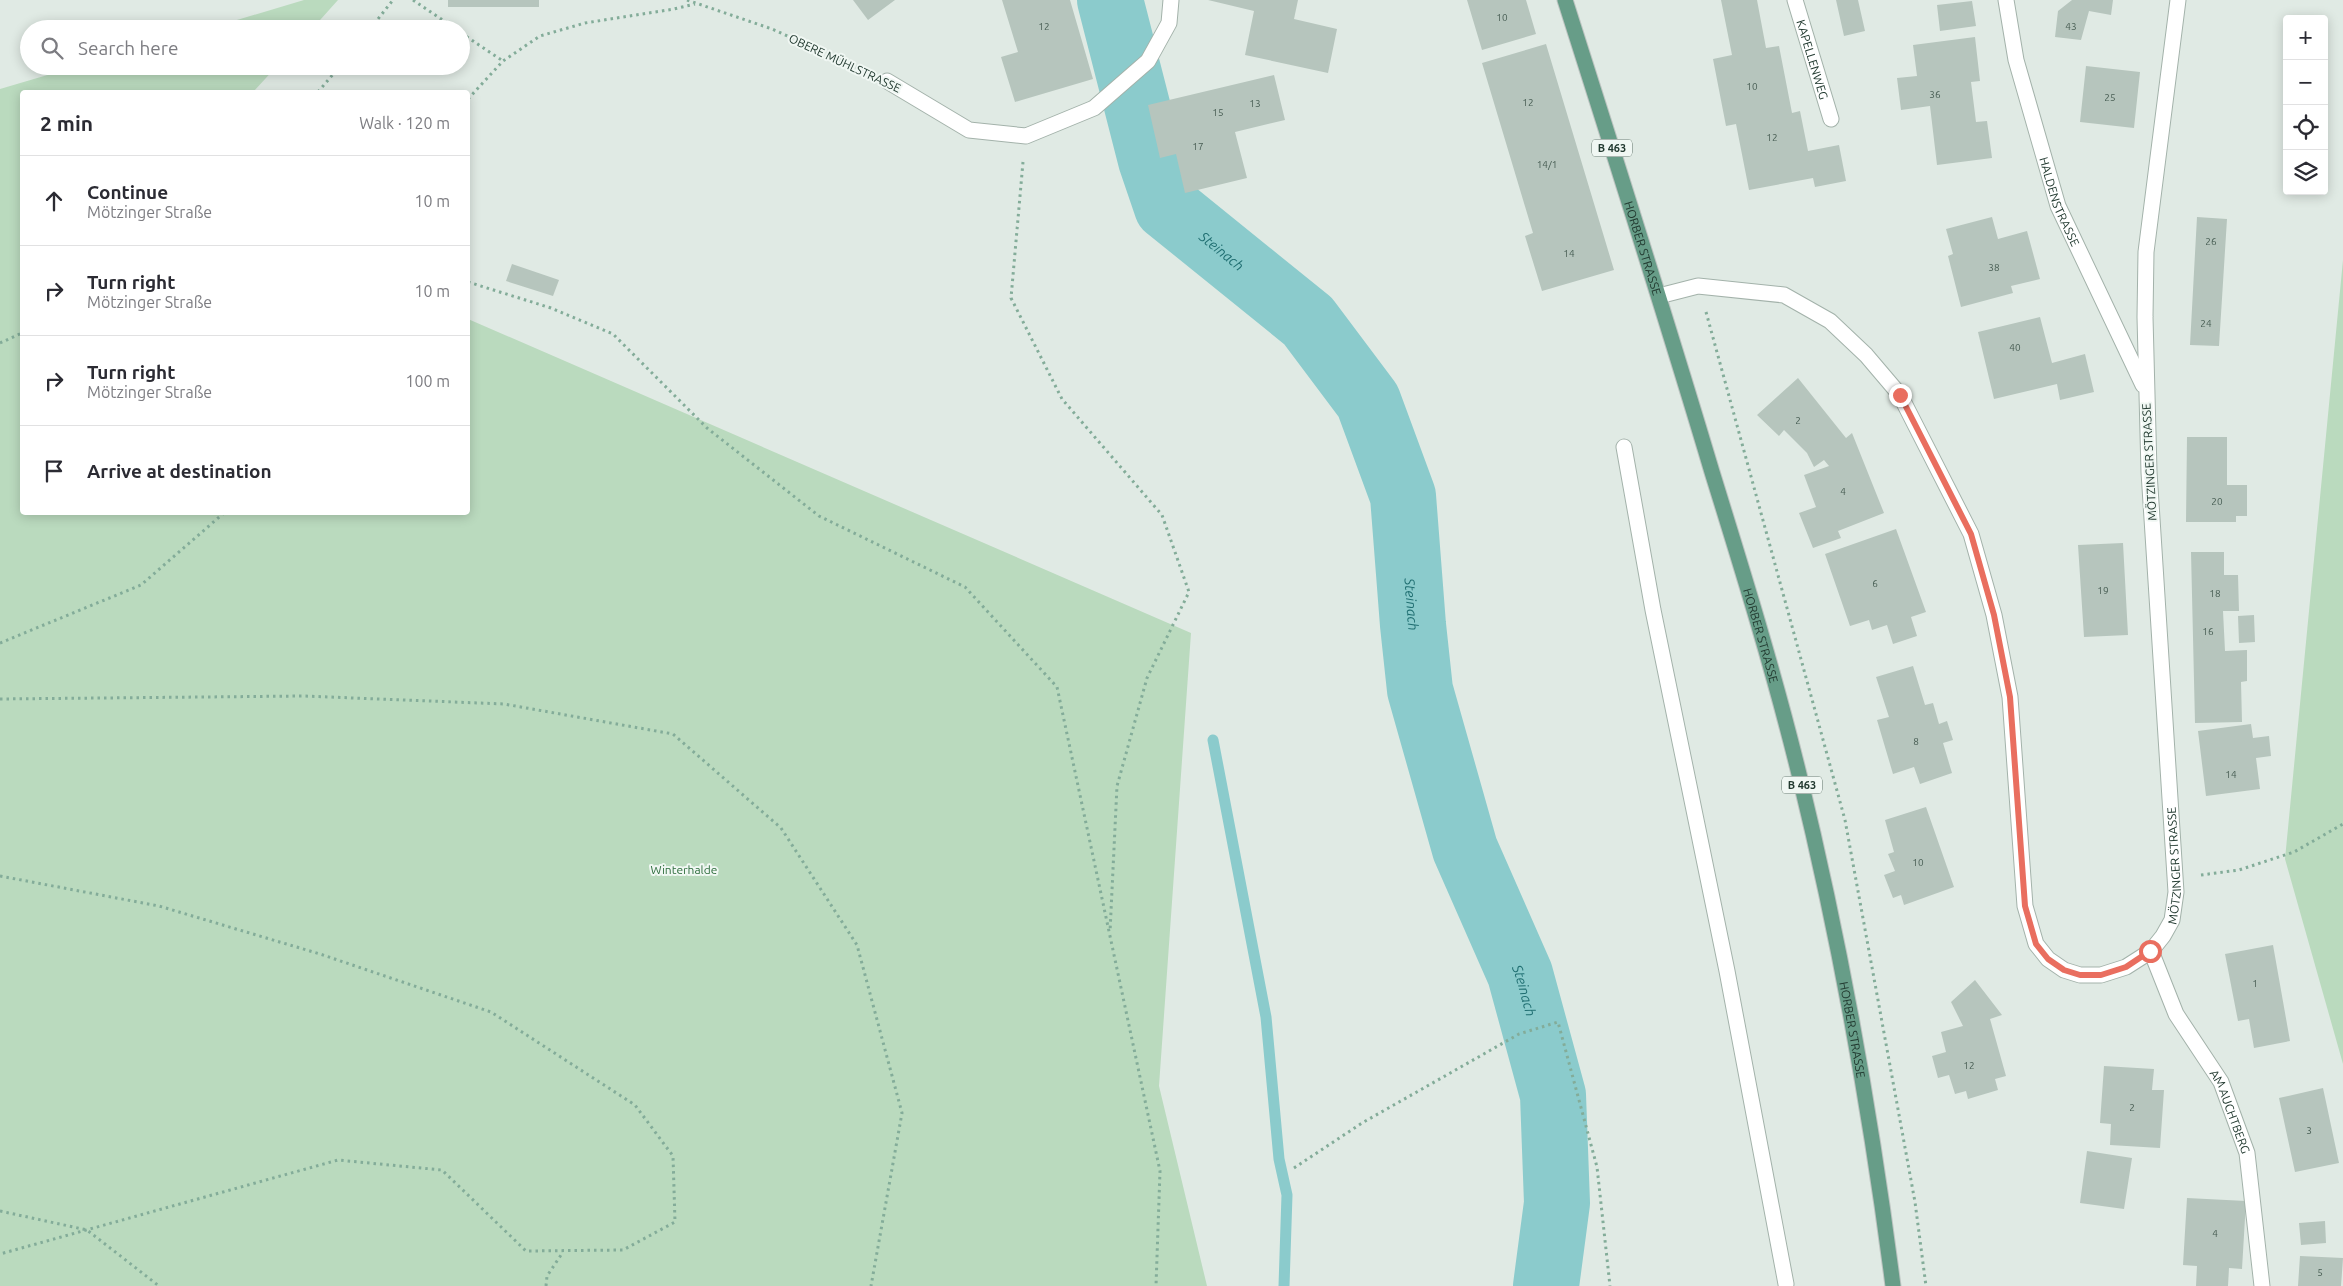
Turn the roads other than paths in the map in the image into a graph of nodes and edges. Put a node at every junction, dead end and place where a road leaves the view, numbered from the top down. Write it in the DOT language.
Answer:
graph roads {
  1 [pos="1171,0"];
  2 [pos="1565,0"];
  3 [pos="1795,0"];
  4 [pos="2006,0"];
  5 [pos="2178,0"];
  6 [pos="887,81"];
  7 [pos="1831,120"];
  8 [pos="1659,296"];
  9 [pos="2145,390"];
  10 [pos="1624,447"];
  11 [pos="2150,951"];
  12 [pos="1786,1284"];
  13 [pos="1893,1286"];
  14 [pos="2262,1286"];
  1 -- 6 [label="street, OBERE MÜHLSTRASSE"];
  2 -- 8 [label="main road, HORBER STRASSE / B 463"];
  3 -- 7 [label="street, KAPELLENWEG"];
  4 -- 9 [label="street, HALDENSTRASSE"];
  5 -- 9 [label="street, MÖTZINGER STRASSE"];
  8 -- 11 [label="street, MÖTZINGER STRASSE"];
  8 -- 13 [label="main road, HORBER STRASSE / B 463"];
  9 -- 11 [label="street, MÖTZINGER STRASSE"];
  10 -- 12 [label="street"];
  11 -- 14 [label="street, AM AUCHTBERG"];
}
